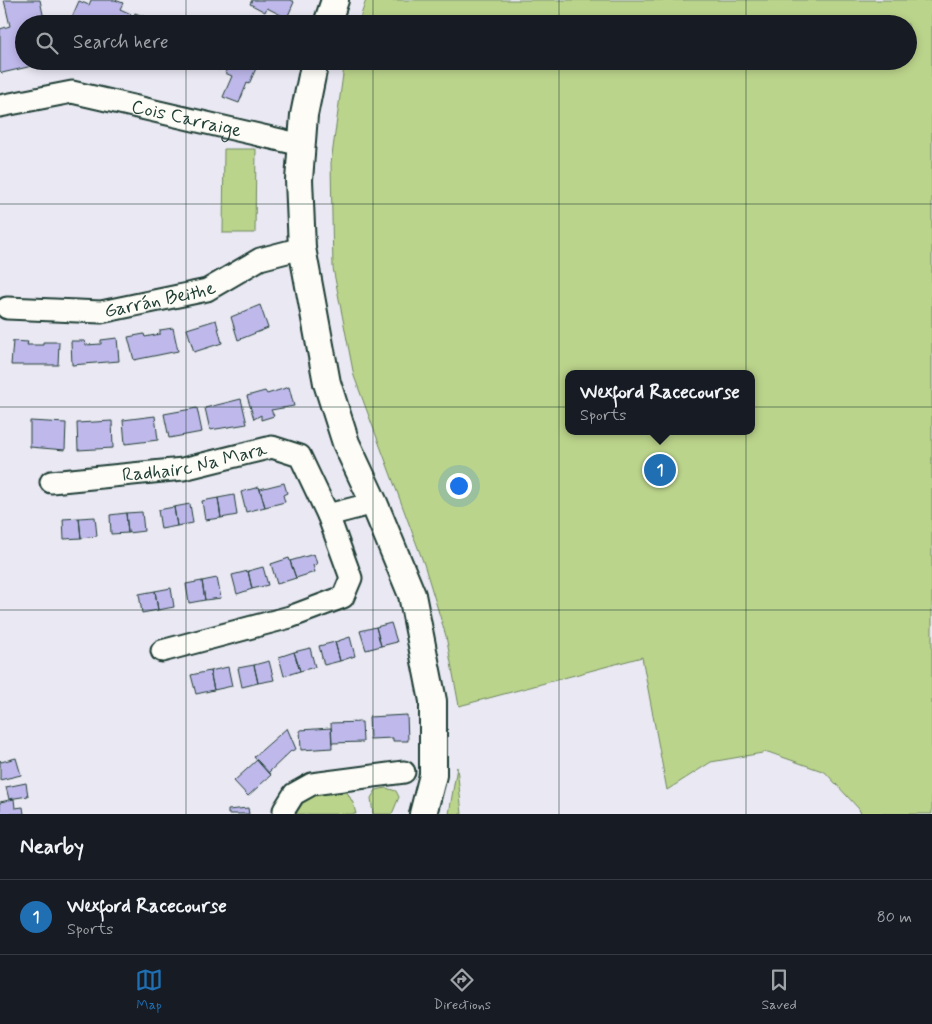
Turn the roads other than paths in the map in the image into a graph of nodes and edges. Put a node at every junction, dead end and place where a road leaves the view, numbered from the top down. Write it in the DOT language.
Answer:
graph roads {
  1 [pos="336,0"];
  2 [pos="330,15"];
  3 [pos="313,70"];
  4 [pos="0,106"];
  5 [pos="302,145"];
  6 [pos="302,248"];
  7 [pos="7,308"];
  8 [pos="51,482"];
  9 [pos="374,503"];
  10 [pos="328,515"];
  11 [pos="162,651"];
  12 [pos="404,772"];
  13 [pos="284,814"];
  14 [pos="423,814"];
  1 -- 2 [label="street"];
  3 -- 5 [label="street"];
  4 -- 5 [label="street, Cois Carraige"];
  5 -- 6 [label="street"];
  6 -- 7 [label="street, Garrán Beithe"];
  6 -- 9 [label="street"];
  8 -- 10 [label="street, Radhairc Na Mara"];
  9 -- 10 [label="street"];
  9 -- 14 [label="street"];
  10 -- 11 [label="street, Radhairc Na Mara"];
  12 -- 13 [label="street"];
}
